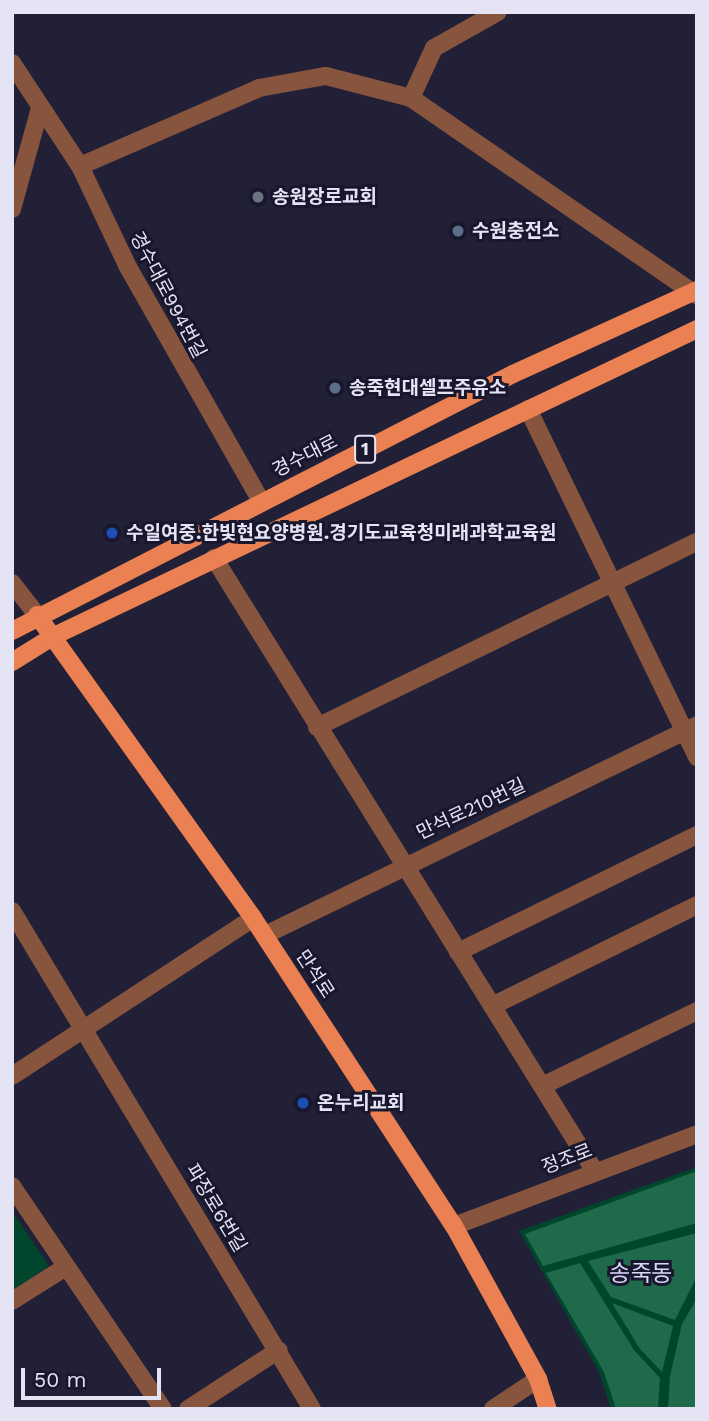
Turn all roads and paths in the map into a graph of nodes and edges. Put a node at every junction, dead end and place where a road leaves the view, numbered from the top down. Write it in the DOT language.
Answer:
graph roads {
  1 [pos="498,12"];
  2 [pos="12,63"];
  3 [pos="411,98"];
  4 [pos="40,108"];
  5 [pos="80,166"];
  6 [pos="12,209"];
  7 [pos="695,292"];
  8 [pos="697,329"];
  9 [pos="528,409"];
  10 [pos="261,502"];
  11 [pos="697,542"];
  12 [pos="215,558"];
  13 [pos="139,562"];
  14 [pos="12,583"];
  15 [pos="614,583"];
  16 [pos="151,590"];
  17 [pos="37,615"];
  18 [pos="12,631"];
  19 [pos="54,636"];
  20 [pos="12,662"];
  21 [pos="317,727"];
  22 [pos="690,728"];
  23 [pos="697,757"];
  24 [pos="697,835"];
  25 [pos="405,864"];
  26 [pos="697,905"];
  27 [pos="12,911"];
  28 [pos="253,918"];
  29 [pos="265,935"];
  30 [pos="458,952"];
  31 [pos="492,1006"];
  32 [pos="697,1012"];
  33 [pos="85,1028"];
  34 [pos="12,1076"];
  35 [pos="542,1086"];
  36 [pos="697,1134"];
  37 [pos="594,1170"];
  38 [pos="12,1186"];
  39 [pos="454,1226"];
  40 [pos="64,1268"];
  41 [pos="12,1301"];
  42 [pos="279,1350"];
  43 [pos="538,1380"];
  44 [pos="163,1409"];
  45 [pos="188,1409"];
  46 [pos="312,1409"];
  47 [pos="493,1409"];
  48 [pos="548,1409"];
  1 -- 3 [label="street"];
  2 -- 4 [label="street, 경수대로994번길"];
  3 -- 5 [label="street"];
  3 -- 7 [label="street"];
  4 -- 5 [label="street, 경수대로994번길"];
  4 -- 6 [label="street"];
  5 -- 10 [label="street, 경수대로994번길"];
  7 -- 10 [label="main road, 경수대로 / 1"];
  8 -- 9 [label="main road, 1"];
  9 -- 12 [label="main road, 1"];
  9 -- 15 [label="street"];
  10 -- 13 [label="main road, 경수대로 / 1"];
  11 -- 15 [label="street"];
  12 -- 16 [label="main road, 1"];
  12 -- 21 [label="street"];
  13 -- 16 [label="main road"];
  13 -- 17 [label="main road, 경수대로 / 1"];
  14 -- 17 [label="street, 만석로"];
  15 -- 21 [label="street"];
  15 -- 22 [label="street"];
  16 -- 19 [label="main road, 1"];
  17 -- 18 [label="main road, 경수대로 / 1"];
  17 -- 19 [label="main road, 만석로"];
  19 -- 20 [label="main road, 1"];
  19 -- 28 [label="main road, 만석로"];
  21 -- 25 [label="street"];
  22 -- 23 [label="street"];
  22 -- 25 [label="street, 만석로210번길"];
  24 -- 30 [label="street"];
  25 -- 29 [label="street, 만석로210번길"];
  25 -- 30 [label="street"];
  26 -- 31 [label="street"];
  27 -- 33 [label="street, 파장로6번길"];
  28 -- 29 [label="main road, 만석로"];
  28 -- 33 [label="street"];
  29 -- 39 [label="main road, 만석로"];
  30 -- 31 [label="street"];
  31 -- 35 [label="street"];
  32 -- 35 [label="street"];
  33 -- 34 [label="street"];
  33 -- 42 [label="street, 파장로6번길"];
  35 -- 37 [label="street"];
  36 -- 37 [label="street, 정조로"];
  37 -- 39 [label="street, 정조로"];
  38 -- 40 [label="street"];
  39 -- 43 [label="main road, 만석로"];
  40 -- 41 [label="street"];
  40 -- 44 [label="street"];
  42 -- 45 [label="street"];
  42 -- 46 [label="street, 파장로6번길"];
  43 -- 47 [label="street"];
  43 -- 48 [label="main road, 만석로"];
}
